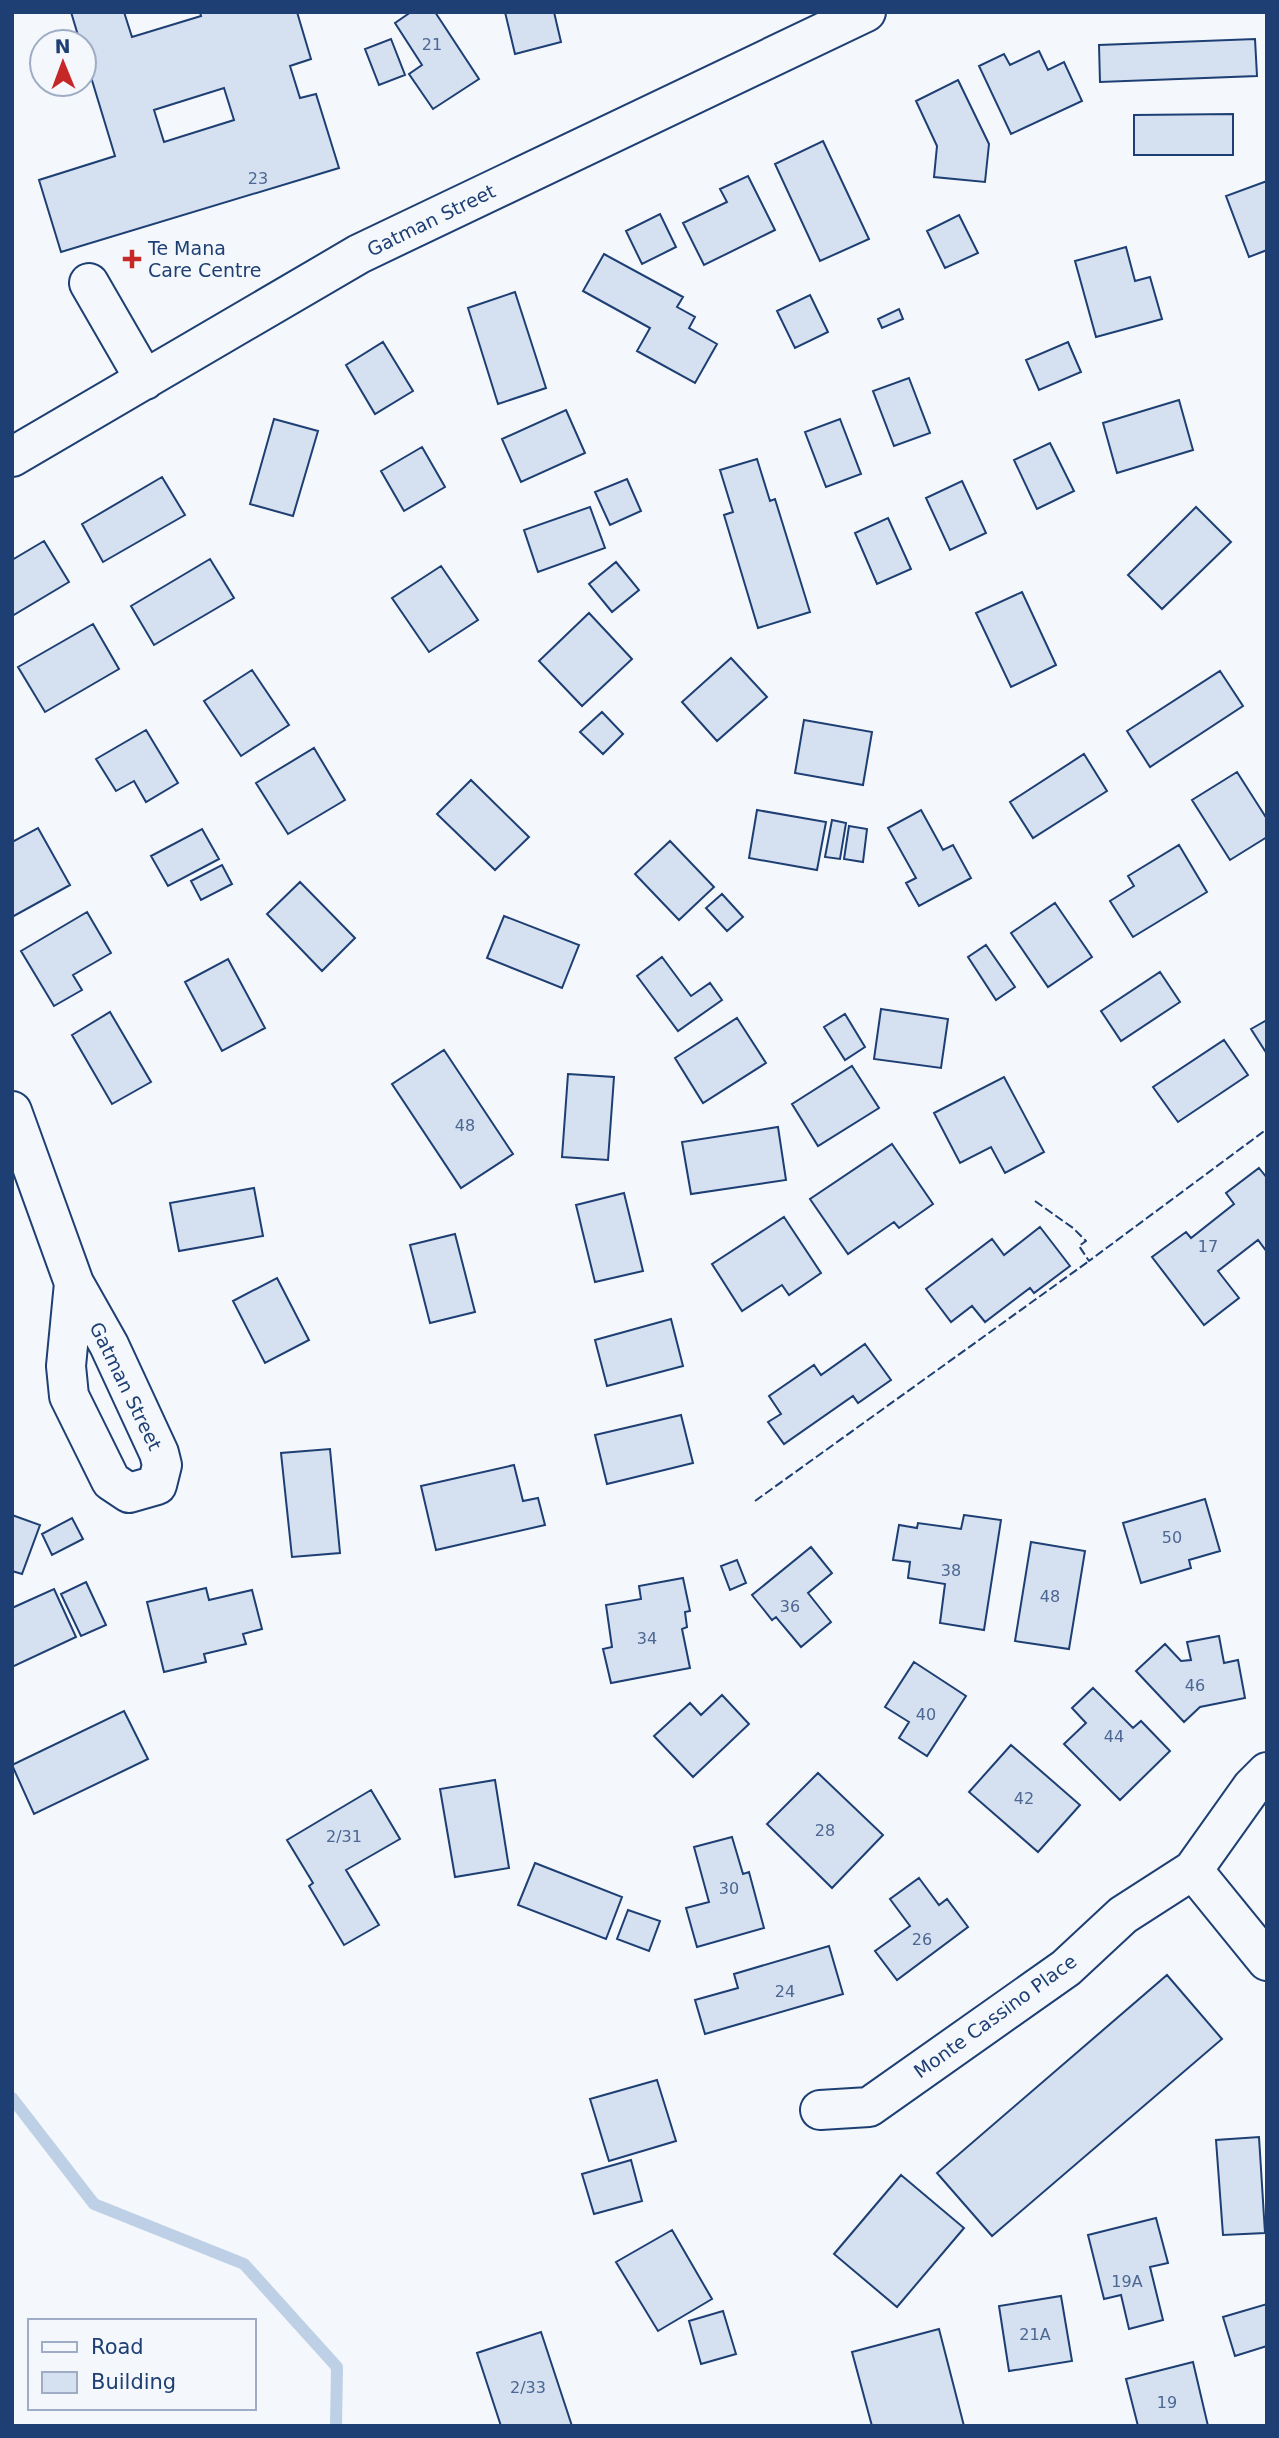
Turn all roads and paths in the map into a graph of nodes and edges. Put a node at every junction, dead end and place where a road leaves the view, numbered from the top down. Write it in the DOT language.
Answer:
graph roads {
  1 [pos="866,12"];
  2 [pos="89,283"];
  3 [pos="145,380"];
  4 [pos="12,457"];
  5 [pos="12,1111"];
  6 [pos="74,1283"];
  7 [pos="1267,1772"];
  8 [pos="1193,1870"];
  9 [pos="1267,1961"];
  10 [pos="820,2110"];
  1 -- 3 [label="street, Gatman Street"];
  2 -- 3 [label="street"];
  3 -- 4 [label="street, Gatman Street"];
  5 -- 6 [label="street"];
  7 -- 8 [label="street, Monte Cassino Place"];
  8 -- 9 [label="street"];
  8 -- 10 [label="street, Monte Cassino Place"];
}
